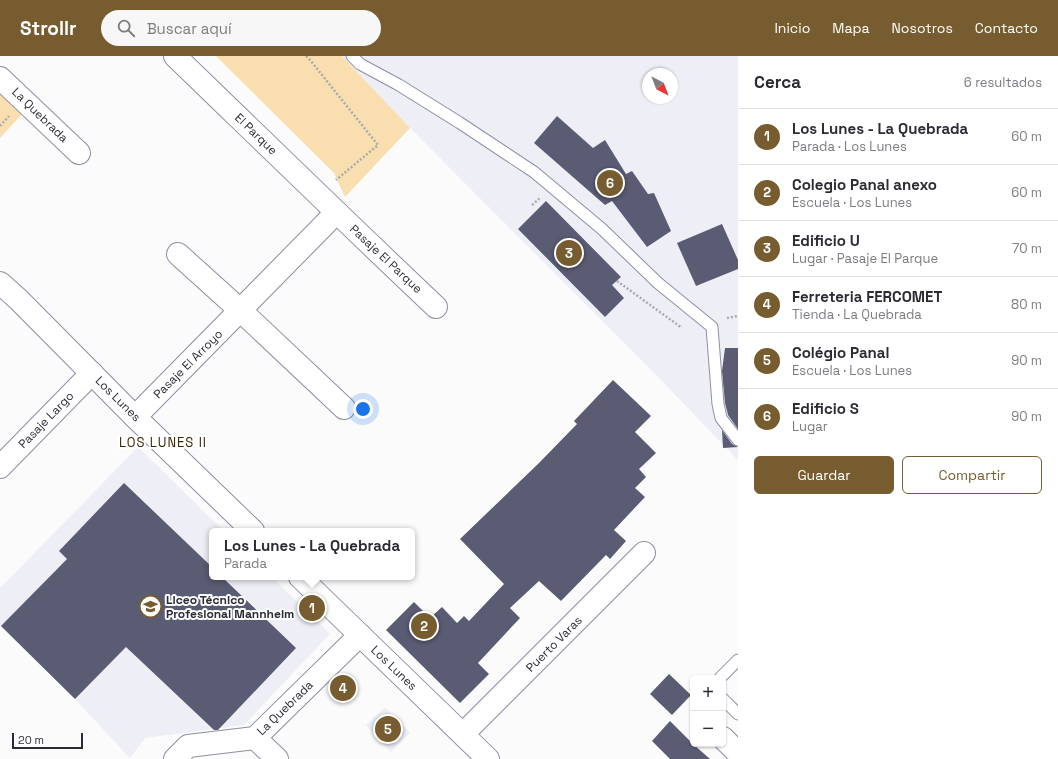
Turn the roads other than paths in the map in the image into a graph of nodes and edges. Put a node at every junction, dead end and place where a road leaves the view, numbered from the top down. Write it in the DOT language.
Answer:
graph roads {
  1 [pos="176,56"];
  2 [pos="352,56"];
  3 [pos="0,78"];
  4 [pos="79,153"];
  5 [pos="336,212"];
  6 [pos="178,254"];
  7 [pos="0,283"];
  8 [pos="436,307"];
  9 [pos="240,310"];
  10 [pos="92,373"];
  11 [pos="344,408"];
  12 [pos="135,417"];
  13 [pos="738,440"];
  14 [pos="0,467"];
  15 [pos="250,528"];
  16 [pos="644,553"];
  17 [pos="303,580"];
  18 [pos="360,635"];
  19 [pos="738,660"];
  20 [pos="723,675"];
  21 [pos="726,702"];
  22 [pos="738,714"];
  23 [pos="463,734"];
  24 [pos="255,738"];
  25 [pos="726,741"];
  26 [pos="738,753"];
  27 [pos="175,759"];
  28 [pos="277,759"];
  29 [pos="488,759"];
  1 -- 5 [label="street, El Parque"];
  2 -- 13 [label="lane"];
  3 -- 4 [label="street, La Quebrada"];
  5 -- 8 [label="street, Pasaje El Parque"];
  5 -- 9 [label="street, Pasaje El Arroyo"];
  6 -- 9 [label="street"];
  7 -- 10 [label="street, Los Lunes"];
  9 -- 11 [label="street"];
  9 -- 12 [label="street, Pasaje El Arroyo"];
  10 -- 12 [label="street, Los Lunes"];
  10 -- 14 [label="street, Pasaje Largo"];
  12 -- 15 [label="street, Los Lunes"];
  16 -- 23 [label="street, Puerto Varas"];
  17 -- 18 [label="street, Los Lunes"];
  18 -- 23 [label="street, Los Lunes"];
  18 -- 24 [label="street, La Quebrada"];
  19 -- 20 [label="lane"];
  21 -- 22 [label="lane"];
  23 -- 29 [label="street, Los Lunes"];
  24 -- 27 [label="street, La Quebrada"];
  24 -- 28 [label="street"];
  25 -- 26 [label="street"];
}
